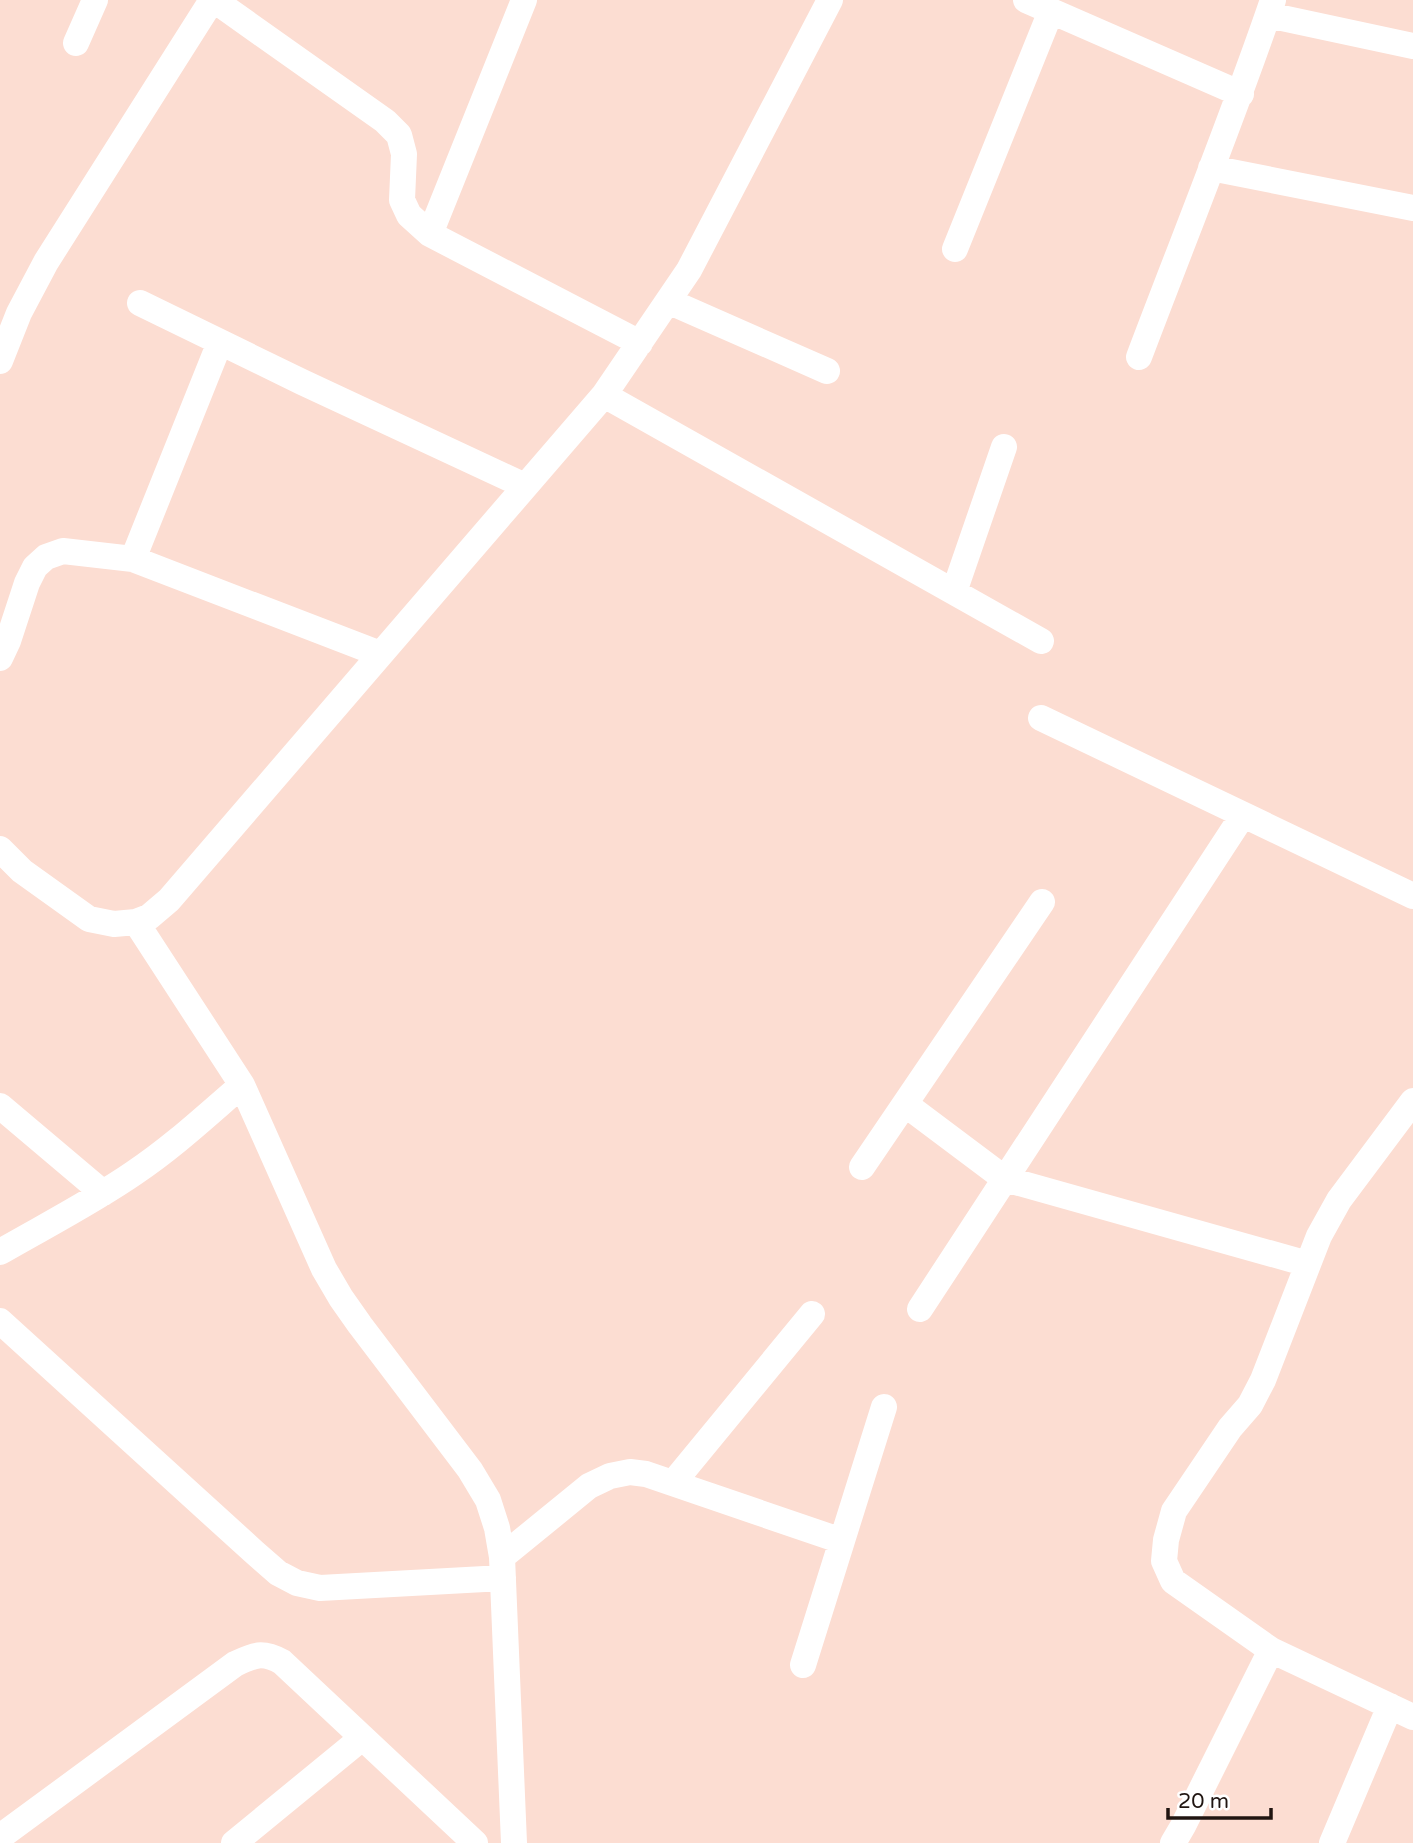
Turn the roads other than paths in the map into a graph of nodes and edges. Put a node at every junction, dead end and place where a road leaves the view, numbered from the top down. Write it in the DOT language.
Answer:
graph roads {
  1 [pos="95,0"];
  2 [pos="213,0"];
  3 [pos="524,0"];
  4 [pos="830,0"];
  5 [pos="1026,0"];
  6 [pos="1271,7"];
  7 [pos="1051,11"];
  8 [pos="253,12"];
  9 [pos="76,43"];
  10 [pos="1413,46"];
  11 [pos="1241,94"];
  12 [pos="1211,168"];
  13 [pos="1413,208"];
  14 [pos="430,234"];
  15 [pos="955,248"];
  16 [pos="668,301"];
  17 [pos="141,303"];
  18 [pos="220,342"];
  19 [pos="640,343"];
  20 [pos="1139,357"];
  21 [pos="0,361"];
  22 [pos="827,371"];
  23 [pos="604,395"];
  24 [pos="1004,447"];
  25 [pos="525,486"];
  26 [pos="133,559"];
  27 [pos="954,592"];
  28 [pos="1041,641"];
  29 [pos="380,654"];
  30 [pos="0,658"];
  31 [pos="1041,718"];
  32 [pos="1243,815"];
  33 [pos="0,849"];
  34 [pos="1413,896"];
  35 [pos="1042,902"];
  36 [pos="136,922"];
  37 [pos="242,1085"];
  38 [pos="1413,1101"];
  39 [pos="905,1104"];
  40 [pos="0,1106"];
  41 [pos="862,1167"];
  42 [pos="1005,1179"];
  43 [pos="103,1193"];
  44 [pos="0,1252"];
  45 [pos="1308,1264"];
  46 [pos="920,1308"];
  47 [pos="812,1314"];
  48 [pos="0,1321"];
  49 [pos="884,1407"];
  50 [pos="673,1483"];
  51 [pos="842,1541"];
  52 [pos="502,1567"];
  53 [pos="1271,1650"];
  54 [pos="803,1665"];
  55 [pos="1401,1711"];
  56 [pos="362,1738"];
  57 [pos="0,1837"];
  58 [pos="234,1843"];
  59 [pos="475,1843"];
  60 [pos="514,1843"];
  61 [pos="1173,1843"];
  62 [pos="1332,1843"];
  1 -- 9 [label="street"];
  2 -- 8 [label="street"];
  2 -- 21 [label="street"];
  3 -- 14 [label="street"];
  4 -- 16 [label="street"];
  5 -- 7 [label="street"];
  6 -- 10 [label="street"];
  6 -- 11 [label="street"];
  7 -- 11 [label="street"];
  7 -- 15 [label="street"];
  8 -- 14 [label="street"];
  11 -- 12 [label="street"];
  12 -- 13 [label="street"];
  12 -- 20 [label="street"];
  14 -- 19 [label="street"];
  16 -- 19 [label="street"];
  16 -- 22 [label="street"];
  17 -- 18 [label="street"];
  18 -- 25 [label="street"];
  18 -- 26 [label="street"];
  19 -- 23 [label="street"];
  23 -- 25 [label="street"];
  23 -- 27 [label="street"];
  24 -- 27 [label="street"];
  25 -- 29 [label="street"];
  26 -- 29 [label="street"];
  26 -- 30 [label="street"];
  27 -- 28 [label="street"];
  29 -- 36 [label="street"];
  31 -- 32 [label="street"];
  32 -- 34 [label="street"];
  32 -- 42 [label="street"];
  33 -- 36 [label="street"];
  35 -- 39 [label="street"];
  36 -- 37 [label="street"];
  37 -- 43 [label="street"];
  37 -- 52 [label="street"];
  38 -- 45 [label="street"];
  39 -- 41 [label="street"];
  39 -- 42 [label="street"];
  40 -- 43 [label="street"];
  42 -- 45 [label="street"];
  42 -- 46 [label="street"];
  43 -- 44 [label="street"];
  45 -- 53 [label="street"];
  47 -- 50 [label="street"];
  48 -- 52 [label="street"];
  49 -- 51 [label="street"];
  50 -- 51 [label="street"];
  50 -- 52 [label="street"];
  51 -- 54 [label="street"];
  52 -- 60 [label="street"];
  53 -- 55 [label="street"];
  53 -- 61 [label="street"];
  55 -- 62 [label="street"];
  56 -- 57 [label="street"];
  56 -- 58 [label="street"];
  56 -- 59 [label="street"];
}
